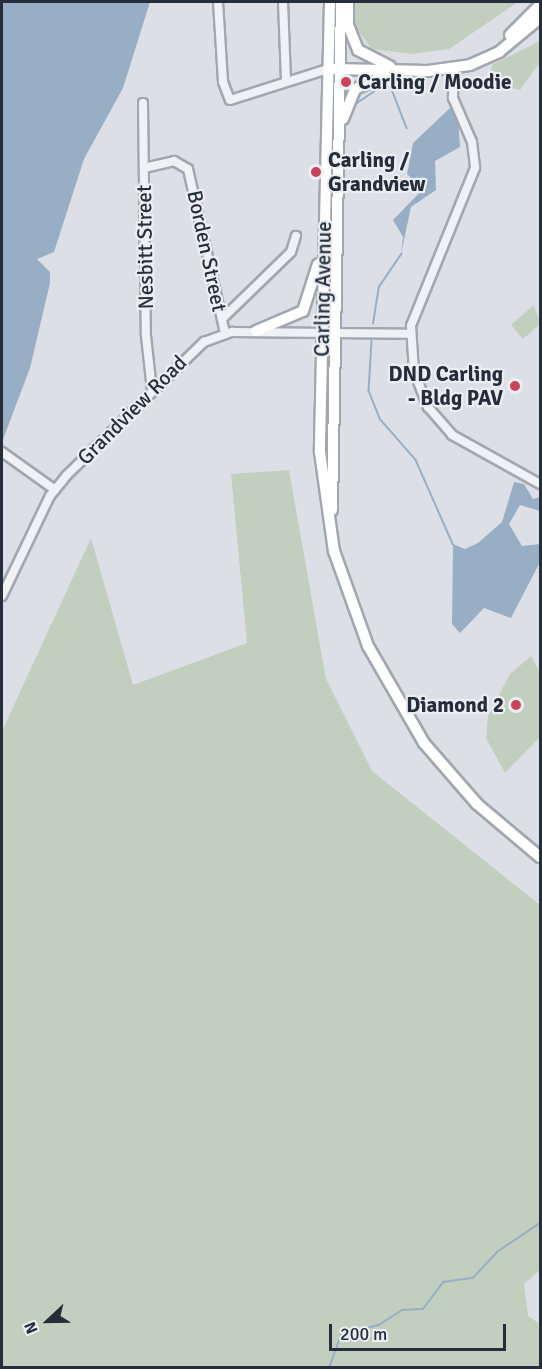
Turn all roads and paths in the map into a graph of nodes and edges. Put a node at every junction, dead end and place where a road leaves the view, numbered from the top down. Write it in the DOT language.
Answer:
graph roads {
  1 [pos="218,2"];
  2 [pos="283,2"];
  3 [pos="330,2"];
  4 [pos="341,2"];
  5 [pos="348,2"];
  6 [pos="540,5"];
  7 [pos="540,18"];
  8 [pos="333,69"];
  9 [pos="407,71"];
  10 [pos="454,72"];
  11 [pos="286,80"];
  12 [pos="143,103"];
  13 [pos="337,158"];
  14 [pos="144,168"];
  15 [pos="325,213"];
  16 [pos="296,236"];
  17 [pos="222,319"];
  18 [pos="256,331"];
  19 [pos="327,332"];
  20 [pos="225,333"];
  21 [pos="409,334"];
  22 [pos="152,390"];
  23 [pos="2,452"];
  24 [pos="540,484"];
  25 [pos="55,490"];
  26 [pos="2,596"];
  27 [pos="540,856"];
  1 -- 11 [label="street"];
  2 -- 11 [label="street"];
  3 -- 8 [label="main road, Carling Avenue"];
  4 -- 8 [label="main road, Carling Avenue"];
  5 -- 9 [label="main road"];
  6 -- 10 [label="main road"];
  7 -- 10 [label="main road"];
  8 -- 9 [label="main road"];
  8 -- 11 [label="street"];
  8 -- 13 [label="main road, Carling Avenue"];
  8 -- 15 [label="main road, Carling Avenue"];
  9 -- 10 [label="main road"];
  9 -- 13 [label="main road"];
  10 -- 21 [label="street"];
  12 -- 14 [label="street, Nesbitt Street"];
  13 -- 19 [label="main road, Carling Avenue"];
  14 -- 17 [label="street, Borden Street"];
  14 -- 22 [label="street, Nesbitt Street"];
  15 -- 18 [label="main road"];
  15 -- 19 [label="main road, Carling Avenue"];
  16 -- 17 [label="street"];
  17 -- 20 [label="street, Borden Street"];
  18 -- 19 [label="street, Grandview Road"];
  18 -- 20 [label="street, Grandview Road"];
  19 -- 21 [label="street, Grandview Road"];
  19 -- 27 [label="main road, Carling Avenue"];
  20 -- 22 [label="street, Grandview Road"];
  21 -- 24 [label="street"];
  22 -- 25 [label="street, Grandview Road"];
  23 -- 25 [label="street"];
  25 -- 26 [label="street, Grandview Road"];
}
